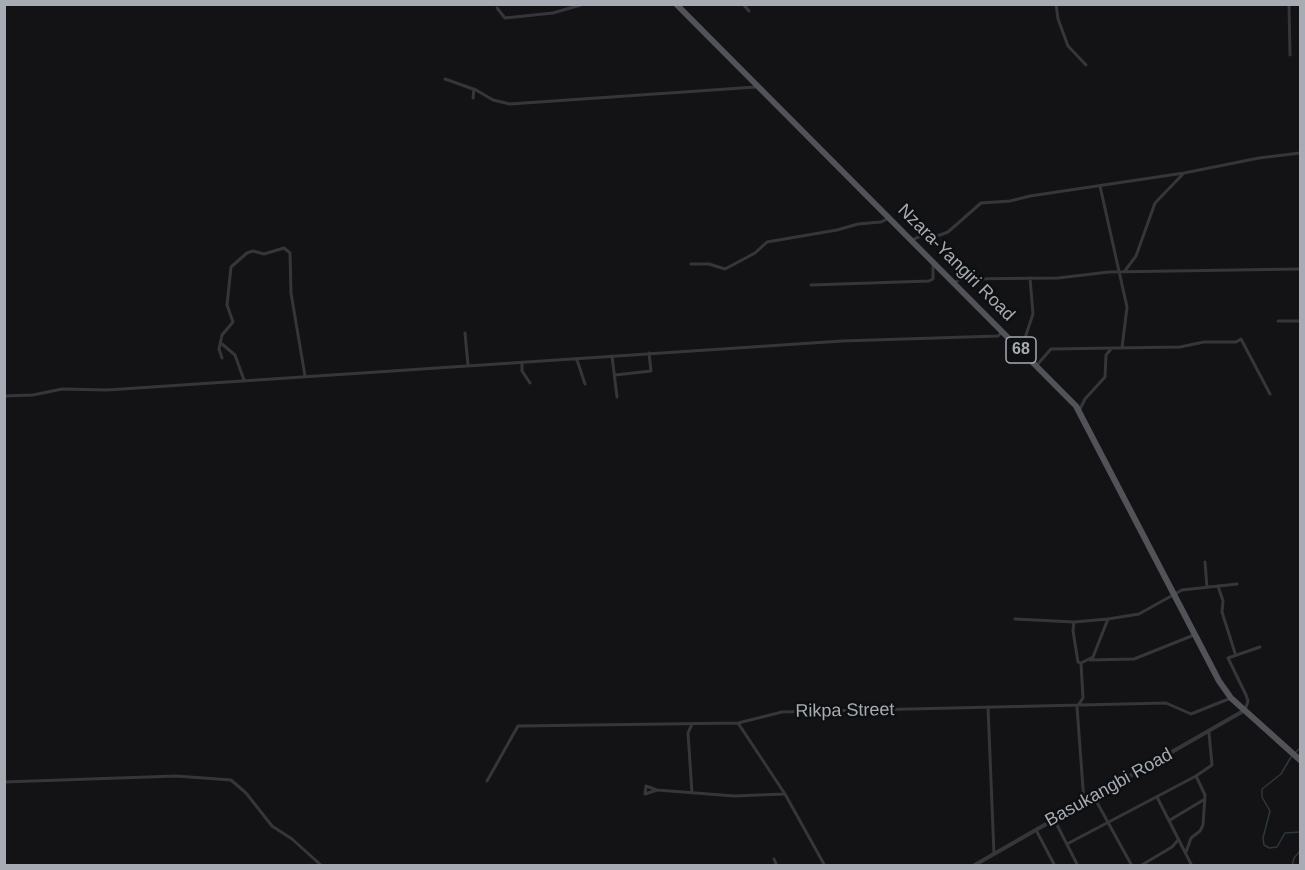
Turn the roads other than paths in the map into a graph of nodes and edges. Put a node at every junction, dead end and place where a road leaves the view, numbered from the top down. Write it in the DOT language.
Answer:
graph roads {
  1 [pos="584,4"];
  2 [pos="743,4"];
  3 [pos="1056,4"];
  4 [pos="1289,4"];
  5 [pos="677,5"];
  6 [pos="497,8"];
  7 [pos="749,11"];
  8 [pos="1290,55"];
  9 [pos="1086,65"];
  10 [pos="445,79"];
  11 [pos="758,87"];
  12 [pos="474,89"];
  13 [pos="472,98"];
  14 [pos="1300,153"];
  15 [pos="1184,173"];
  16 [pos="1100,186"];
  17 [pos="889,218"];
  18 [pos="911,241"];
  19 [pos="933,262"];
  20 [pos="692,264"];
  21 [pos="1300,268"];
  22 [pos="1122,272"];
  23 [pos="1030,278"];
  24 [pos="954,283"];
  25 [pos="811,285"];
  26 [pos="1278,321"];
  27 [pos="1300,321"];
  28 [pos="1002,331"];
  29 [pos="465,333"];
  30 [pos="222,344"];
  31 [pos="1106,348"];
  32 [pos="1112,348"];
  33 [pos="1121,349"];
  34 [pos="1022,350"];
  35 [pos="650,353"];
  36 [pos="1106,355"];
  37 [pos="612,356"];
  38 [pos="222,358"];
  39 [pos="577,360"];
  40 [pos="522,363"];
  41 [pos="468,364"];
  42 [pos="1036,366"];
  43 [pos="615,375"];
  44 [pos="305,376"];
  45 [pos="244,381"];
  46 [pos="530,383"];
  47 [pos="585,384"];
  48 [pos="1270,394"];
  49 [pos="4,396"];
  50 [pos="617,397"];
  51 [pos="1079,411"];
  52 [pos="1205,562"];
  53 [pos="1237,584"];
  54 [pos="1218,586"];
  55 [pos="1207,587"];
  56 [pos="1173,592"];
  57 [pos="1015,619"];
  58 [pos="1108,619"];
  59 [pos="1074,622"];
  60 [pos="1194,635"];
  61 [pos="1260,646"];
  62 [pos="1235,653"];
  63 [pos="1088,660"];
  64 [pos="1081,663"];
  65 [pos="1231,698"];
  66 [pos="988,707"];
  67 [pos="1077,707"];
  68 [pos="1245,710"];
  69 [pos="738,723"];
  70 [pos="692,724"];
  71 [pos="1209,733"];
  72 [pos="1298,758"];
  73 [pos="1196,776"];
  74 [pos="487,781"];
  75 [pos="4,782"];
  76 [pos="657,790"];
  77 [pos="692,793"];
  78 [pos="785,794"];
  79 [pos="1157,796"];
  80 [pos="1094,797"];
  81 [pos="1205,799"];
  82 [pos="1084,802"];
  83 [pos="1054,819"];
  84 [pos="1170,820"];
  85 [pos="1109,823"];
  86 [pos="1035,830"];
  87 [pos="1179,840"];
  88 [pos="1067,844"];
  89 [pos="1186,852"];
  90 [pos="994,854"];
  91 [pos="774,858"];
  92 [pos="979,864"];
  93 [pos="322,866"];
  94 [pos="777,866"];
  95 [pos="825,866"];
  96 [pos="1055,866"];
  97 [pos="1078,866"];
  98 [pos="1132,866"];
  99 [pos="1140,866"];
  100 [pos="1192,866"];
  1 -- 6 [label="street"];
  2 -- 7 [label="street"];
  3 -- 9 [label="street"];
  4 -- 8 [label="street"];
  5 -- 11 [label="main road, Nzara-Yangiri Road / 68"];
  10 -- 12 [label="street"];
  11 -- 12 [label="street"];
  11 -- 17 [label="main road, Nzara-Yangiri Road / 68"];
  12 -- 13 [label="street"];
  14 -- 15 [label="street"];
  15 -- 16 [label="street"];
  15 -- 22 [label="street"];
  16 -- 18 [label="street"];
  16 -- 22 [label="street"];
  17 -- 18 [label="main road, Nzara-Yangiri Road / 68"];
  17 -- 20 [label="street"];
  18 -- 19 [label="main road, Nzara-Yangiri Road / 68"];
  19 -- 24 [label="main road, Nzara-Yangiri Road / 68"];
  19 -- 25 [label="street"];
  21 -- 22 [label="street"];
  22 -- 23 [label="street"];
  22 -- 33 [label="street"];
  23 -- 24 [label="street"];
  23 -- 34 [label="street"];
  24 -- 28 [label="main road, Nzara-Yangiri Road / 68"];
  26 -- 27 [label="street"];
  28 -- 34 [label="main road, Nzara-Yangiri Road / 68"];
  28 -- 35 [label="street"];
  29 -- 41 [label="street"];
  30 -- 38 [label="street"];
  30 -- 44 [label="street"];
  30 -- 45 [label="street"];
  31 -- 32 [label="street"];
  31 -- 36 [label="street"];
  31 -- 42 [label="street"];
  32 -- 33 [label="street"];
  32 -- 36 [label="street"];
  33 -- 48 [label="street"];
  34 -- 42 [label="main road, Nzara-Yangiri Road / 68"];
  35 -- 37 [label="street"];
  35 -- 43 [label="street"];
  36 -- 51 [label="street"];
  37 -- 39 [label="street"];
  37 -- 43 [label="street"];
  39 -- 40 [label="street"];
  39 -- 47 [label="street"];
  40 -- 41 [label="street"];
  40 -- 46 [label="street"];
  41 -- 44 [label="street"];
  42 -- 51 [label="main road, Nzara-Yangiri Road / 68"];
  43 -- 50 [label="street"];
  44 -- 45 [label="street"];
  45 -- 49 [label="street"];
  51 -- 56 [label="main road, Nzara-Yangiri Road / 68"];
  52 -- 55 [label="street"];
  53 -- 54 [label="street"];
  54 -- 55 [label="street"];
  54 -- 62 [label="street"];
  55 -- 56 [label="street"];
  56 -- 58 [label="street"];
  56 -- 60 [label="main road, Nzara-Yangiri Road / 68"];
  57 -- 59 [label="street"];
  58 -- 59 [label="street"];
  58 -- 63 [label="street"];
  59 -- 64 [label="street"];
  60 -- 63 [label="street"];
  60 -- 65 [label="main road, Nzara-Yangiri Road / 68"];
  61 -- 62 [label="street"];
  62 -- 68 [label="street"];
  63 -- 64 [label="street"];
  64 -- 67 [label="street"];
  65 -- 67 [label="street, Rikpa Street"];
  65 -- 68 [label="main road, Nzara-Yangiri Road / 68"];
  66 -- 67 [label="street, Rikpa Street"];
  66 -- 69 [label="street, Rikpa Street"];
  66 -- 90 [label="street"];
  67 -- 82 [label="street"];
  68 -- 71 [label="street, Basukangbi Road"];
  68 -- 72 [label="main road, Nzara-Yangiri Road / 68"];
  69 -- 70 [label="street, Rikpa Street"];
  69 -- 78 [label="street"];
  70 -- 74 [label="street, Rikpa Street"];
  70 -- 77 [label="street"];
  71 -- 73 [label="street"];
  71 -- 80 [label="street, Basukangbi Road"];
  73 -- 79 [label="street"];
  73 -- 81 [label="street"];
  75 -- 93 [label="street"];
  76 -- 77 [label="street"];
  77 -- 78 [label="street"];
  78 -- 95 [label="street"];
  79 -- 84 [label="street"];
  79 -- 85 [label="street"];
  80 -- 82 [label="street, Basukangbi Road"];
  80 -- 85 [label="street"];
  81 -- 84 [label="street"];
  81 -- 89 [label="street"];
  82 -- 83 [label="street, Basukangbi Road"];
  83 -- 86 [label="street, Basukangbi Road"];
  83 -- 88 [label="street"];
  84 -- 87 [label="street"];
  85 -- 88 [label="street"];
  85 -- 98 [label="street"];
  86 -- 90 [label="street, Basukangbi Road"];
  86 -- 96 [label="street"];
  87 -- 89 [label="street"];
  87 -- 99 [label="street"];
  88 -- 97 [label="street"];
  89 -- 100 [label="street"];
  90 -- 92 [label="street, Basukangbi Road"];
  91 -- 94 [label="street"];
}
